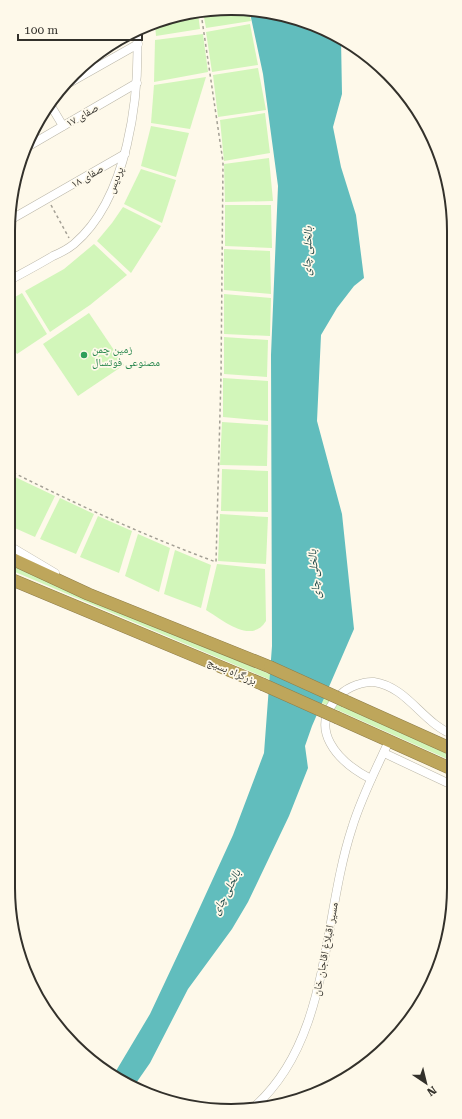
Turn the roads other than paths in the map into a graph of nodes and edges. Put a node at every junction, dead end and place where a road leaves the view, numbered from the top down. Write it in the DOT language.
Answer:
graph roads {
  1 [pos="137,36"];
  2 [pos="138,44"];
  3 [pos="78,78"];
  4 [pos="137,83"];
  5 [pos="52,110"];
  6 [pos="62,126"];
  7 [pos="34,142"];
  8 [pos="125,154"];
  9 [pos="15,217"];
  10 [pos="15,277"];
  11 [pos="15,549"];
  12 [pos="15,561"];
  13 [pos="15,581"];
  14 [pos="88,594"];
  15 [pos="447,733"];
  16 [pos="389,741"];
  17 [pos="447,747"];
  18 [pos="384,753"];
  19 [pos="447,767"];
  20 [pos="371,779"];
  21 [pos="447,783"];
  22 [pos="259,1102"];
  1 -- 2 [label="street, پردیس"];
  2 -- 3 [label="street"];
  2 -- 4 [label="street, پردیس"];
  4 -- 6 [label="street, صفای ۱۷"];
  4 -- 8 [label="street, پردیس"];
  5 -- 6 [label="street"];
  6 -- 7 [label="street, صفای ۱۷"];
  8 -- 9 [label="street, صفای ۱۸"];
  8 -- 10 [label="street, پردیس"];
  11 -- 14 [label="street"];
  12 -- 14 [label="highway, بزرگراه بسیج"];
  13 -- 16 [label="highway, بزرگراه بسیج, bridge"];
  14 -- 17 [label="highway, بزرگراه بسیج, bridge"];
  15 -- 20 [label="street"];
  16 -- 18 [label="street, مسیر اقبلاغ اقاجان خان"];
  16 -- 19 [label="highway, بزرگراه بسیج"];
  18 -- 20 [label="street, مسیر اقبلاغ اقاجان خان"];
  18 -- 21 [label="street"];
  20 -- 22 [label="street, مسیر اقبلاغ اقاجان خان"];
}
